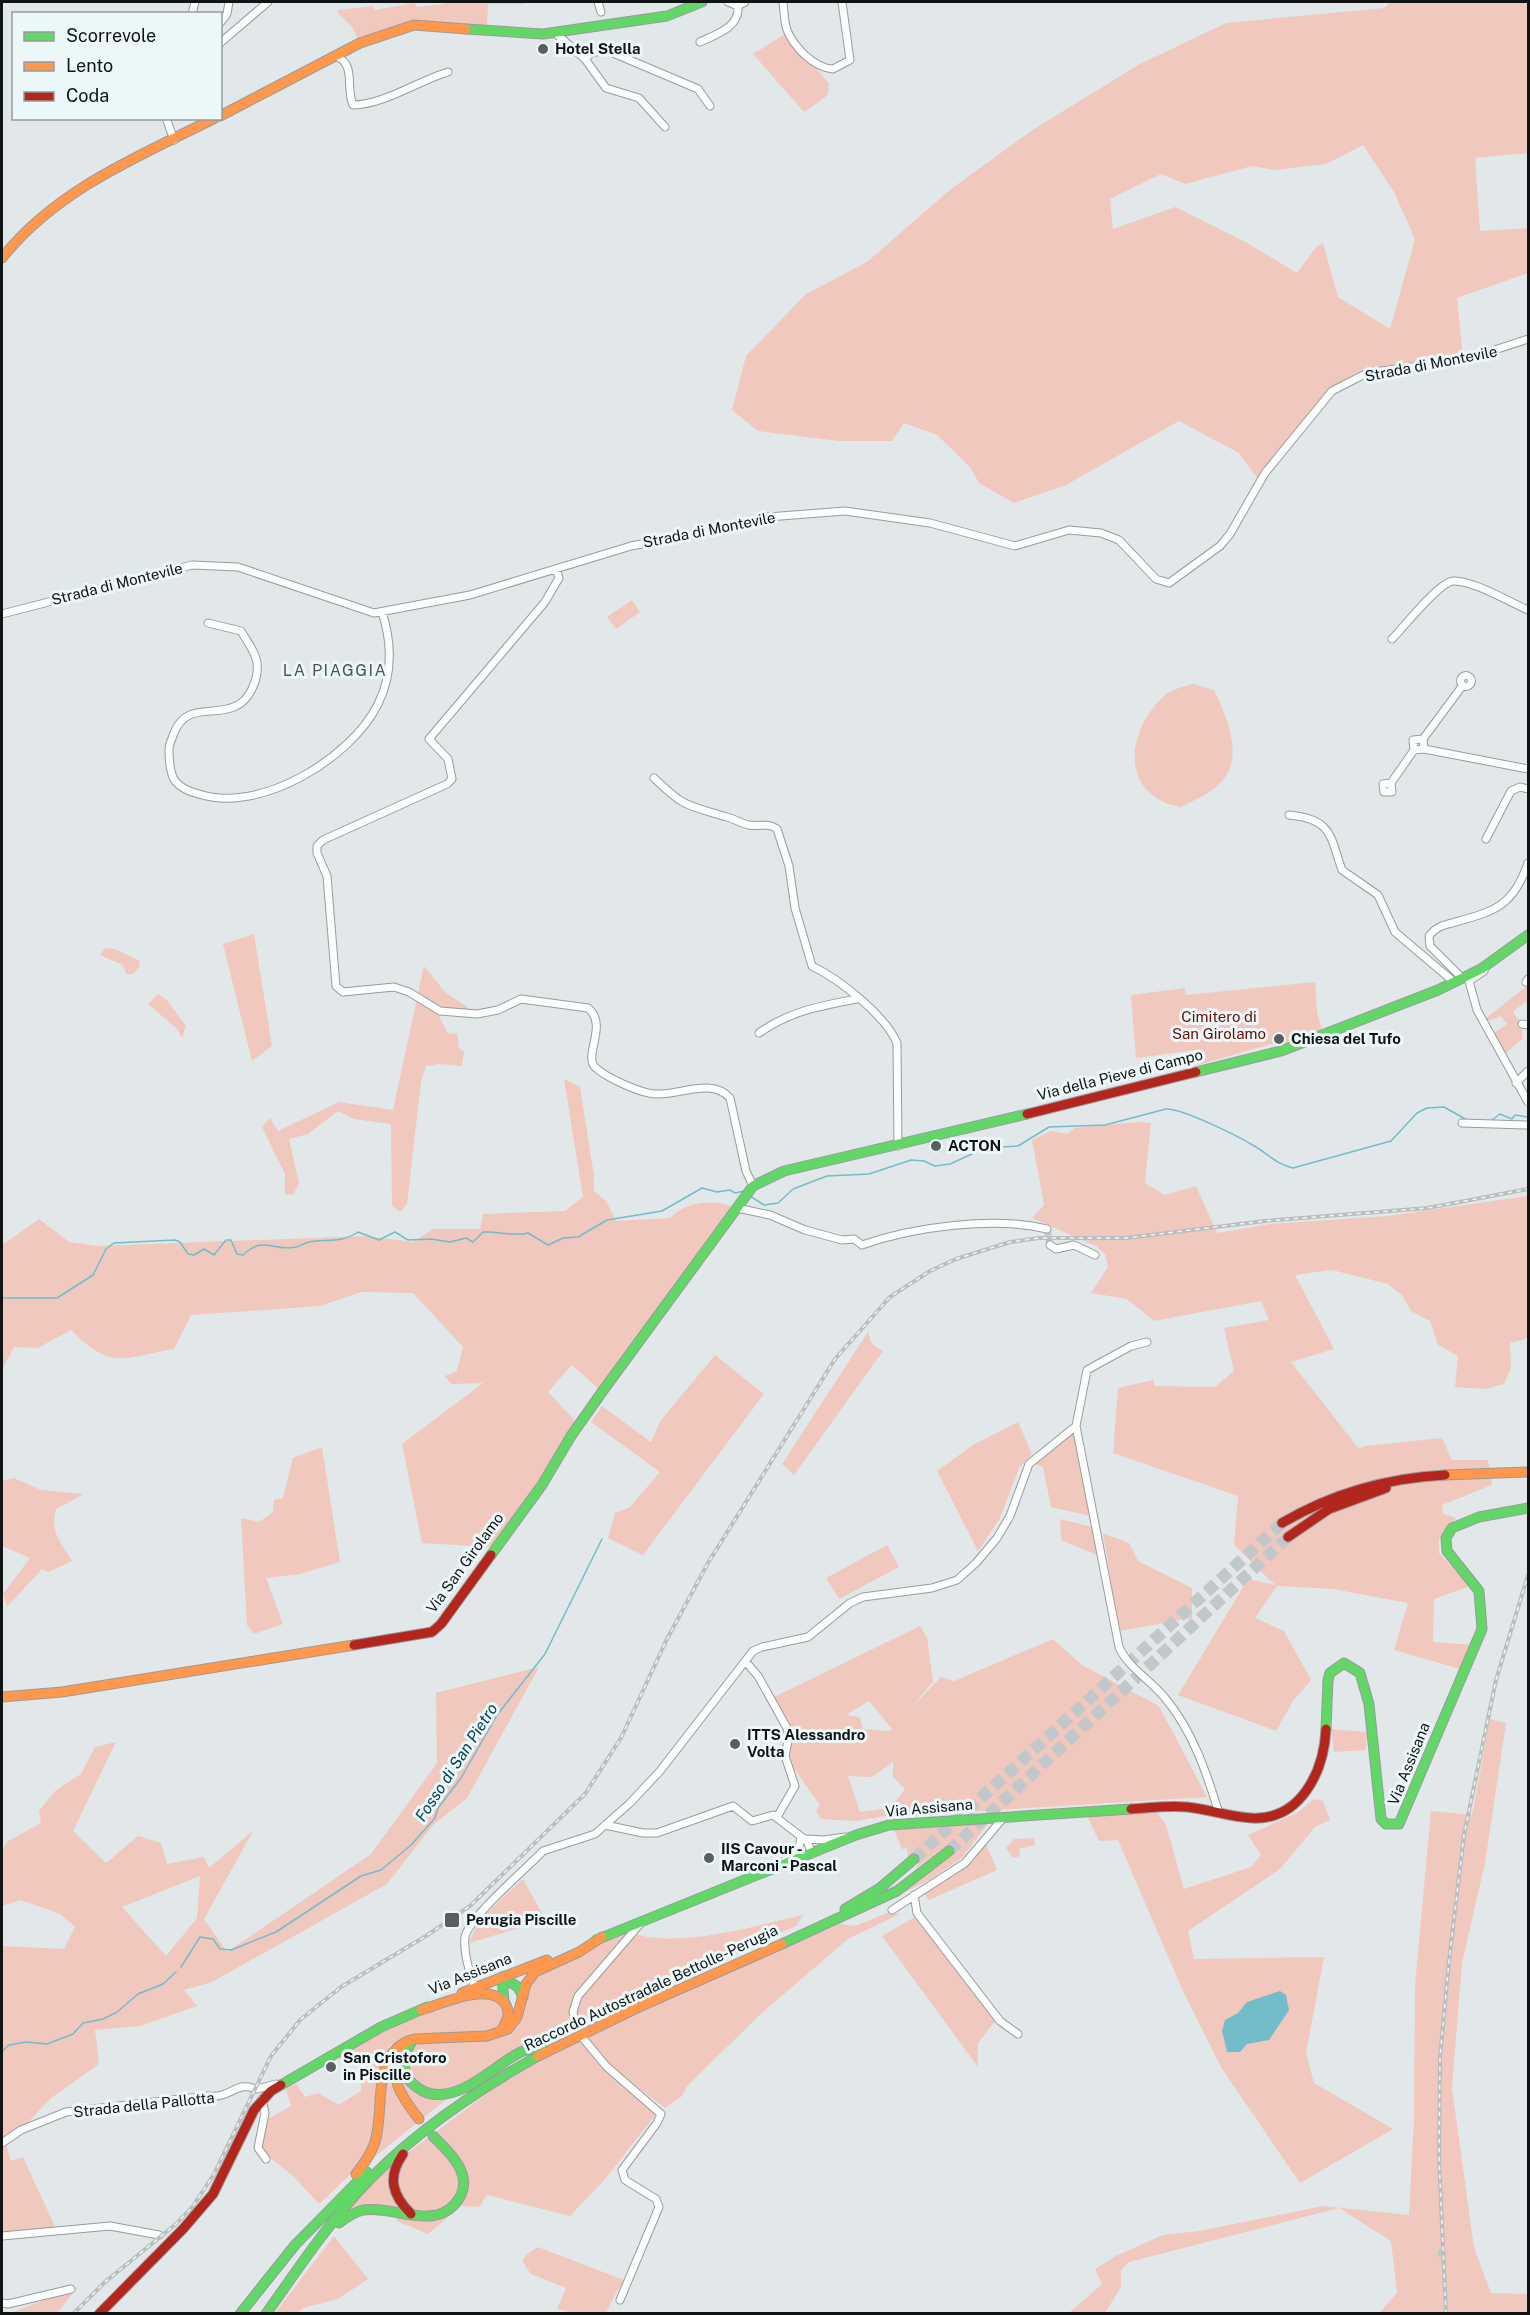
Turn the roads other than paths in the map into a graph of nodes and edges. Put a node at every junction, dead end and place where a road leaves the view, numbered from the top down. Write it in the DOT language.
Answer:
graph roads {
  1 [pos="230,2"];
  2 [pos="268,2"];
  3 [pos="598,2"];
  4 [pos="688,2"];
  5 [pos="702,2"];
  6 [pos="728,2"];
  7 [pos="746,2"];
  8 [pos="783,2"];
  9 [pos="842,2"];
  10 [pos="738,6"];
  11 [pos="601,12"];
  12 [pos="675,13"];
  13 [pos="222,20"];
  14 [pos="554,32"];
  15 [pos="222,41"];
  16 [pos="700,42"];
  17 [pos="335,56"];
  18 [pos="585,59"];
  19 [pos="448,72"];
  20 [pos="710,106"];
  21 [pos="222,115"];
  22 [pos="167,120"];
  23 [pos="212,120"];
  24 [pos="664,127"];
  25 [pos="174,140"];
  26 [pos="2,258"];
  27 [pos="1528,339"];
  28 [pos="556,569"];
  29 [pos="1528,610"];
  30 [pos="382,612"];
  31 [pos="2,614"];
  32 [pos="208,623"];
  33 [pos="1392,639"];
  34 [pos="1463,686"];
  35 [pos="1423,739"];
  36 [pos="1425,749"];
  37 [pos="1414,750"];
  38 [pos="1528,769"];
  39 [pos="654,777"];
  40 [pos="1391,783"];
  41 [pos="1528,789"];
  42 [pos="1289,814"];
  43 [pos="1486,839"];
  44 [pos="1528,863"];
  45 [pos="1528,935"];
  46 [pos="1485,966"];
  47 [pos="1458,980"];
  48 [pos="856,999"];
  49 [pos="759,1032"];
  50 [pos="1528,1071"];
  51 [pos="1516,1083"];
  52 [pos="1528,1102"];
  53 [pos="1462,1123"];
  54 [pos="1528,1125"];
  55 [pos="898,1146"];
  56 [pos="753,1186"];
  57 [pos="739,1205"];
  58 [pos="1047,1229"];
  59 [pos="1050,1245"];
  60 [pos="1095,1255"];
  61 [pos="1147,1342"];
  62 [pos="1076,1426"];
  63 [pos="1528,1472"];
  64 [pos="1460,1477"];
  65 [pos="1528,1480"];
  66 [pos="1528,1508"];
  67 [pos="1282,1523"];
  68 [pos="1288,1537"];
  69 [pos="746,1662"];
  70 [pos="2,1697"];
  71 [pos="1218,1810"];
  72 [pos="777,1817"];
  73 [pos="1004,1817"];
  74 [pos="605,1825"];
  75 [pos="856,1835"];
  76 [pos="801,1836"];
  77 [pos="949,1851"];
  78 [pos="811,1854"];
  79 [pos="914,1859"];
  80 [pos="765,1872"];
  81 [pos="914,1895"];
  82 [pos="892,1910"];
  83 [pos="644,1920"];
  84 [pos="602,1937"];
  85 [pos="784,1939"];
  86 [pos="502,1977"];
  87 [pos="679,1986"];
  88 [pos="475,1988"];
  89 [pos="523,1996"];
  90 [pos="504,2001"];
  91 [pos="421,2010"];
  92 [pos="576,2024"];
  93 [pos="498,2034"];
  94 [pos="1018,2034"];
  95 [pos="582,2037"];
  96 [pos="415,2039"];
  97 [pos="543,2044"];
  98 [pos="279,2086"];
  99 [pos="262,2099"];
  100 [pos="468,2099"];
  101 [pos="419,2119"];
  102 [pos="433,2136"];
  103 [pos="2,2143"];
  104 [pos="266,2159"];
  105 [pos="412,2214"];
  106 [pos="2,2236"];
  107 [pos="163,2240"];
  108 [pos="295,2245"];
  109 [pos="71,2289"];
  110 [pos="620,2301"];
  111 [pos="2,2302"];
  112 [pos="99,2313"];
  113 [pos="240,2313"];
  114 [pos="267,2313"];
  1 -- 13 [label="street"];
  2 -- 15 [label="street"];
  3 -- 11 [label="street"];
  4 -- 12 [label="street"];
  5 -- 12 [label="main road"];
  6 -- 10 [label="street"];
  7 -- 10 [label="street"];
  8 -- 9 [label="street"];
  10 -- 16 [label="street"];
  12 -- 14 [label="main road"];
  14 -- 17 [label="main road"];
  14 -- 18 [label="street"];
  17 -- 19 [label="street"];
  17 -- 21 [label="main road"];
  18 -- 20 [label="street"];
  18 -- 24 [label="street"];
  22 -- 25 [label="street"];
  23 -- 25 [label="main road"];
  25 -- 26 [label="main road"];
  27 -- 28 [label="street, Strada di Montevile"];
  28 -- 30 [label="street, Strada di Montevile"];
  28 -- 56 [label="street"];
  29 -- 33 [label="street"];
  30 -- 31 [label="street, Strada di Montevile"];
  30 -- 32 [label="street"];
  34 -- 35 [label="street"];
  35 -- 36 [label="street"];
  35 -- 37 [label="street"];
  36 -- 37 [label="street"];
  36 -- 38 [label="street"];
  37 -- 40 [label="street"];
  39 -- 48 [label="street"];
  41 -- 43 [label="street"];
  42 -- 47 [label="street"];
  44 -- 47 [label="street"];
  45 -- 46 [label="main road, Via della Pieve di Campo"];
  46 -- 47 [label="main road, Via della Pieve di Campo"];
  46 -- 51 [label="street, Via della Pieve di Campo"];
  47 -- 55 [label="main road, Via della Pieve di Campo"];
  48 -- 49 [label="street"];
  48 -- 55 [label="street"];
  50 -- 51 [label="street"];
  51 -- 52 [label="street, Via della Pieve di Campo"];
  53 -- 54 [label="street"];
  55 -- 56 [label="main road, Via della Pieve di Campo"];
  56 -- 57 [label="main road, Via San Girolamo"];
  57 -- 58 [label="street"];
  57 -- 70 [label="main road, Via San Girolamo"];
  59 -- 60 [label="street"];
  61 -- 62 [label="street"];
  62 -- 69 [label="street"];
  62 -- 71 [label="street"];
  63 -- 64 [label="main road"];
  64 -- 65 [label="main road"];
  64 -- 67 [label="main road"];
  64 -- 68 [label="main road"];
  66 -- 71 [label="main road, Via Assisana"];
  69 -- 72 [label="street"];
  69 -- 74 [label="street"];
  71 -- 73 [label="main road, Via Assisana"];
  72 -- 74 [label="street"];
  72 -- 76 [label="street"];
  73 -- 75 [label="main road, Via Assisana"];
  73 -- 81 [label="street"];
  74 -- 88 [label="street"];
  75 -- 76 [label="street"];
  75 -- 78 [label="main road, Via Assisana"];
  76 -- 78 [label="street"];
  76 -- 80 [label="street"];
  77 -- 85 [label="main road, Raccordo Autostradale Bettolle-Perugia"];
  78 -- 80 [label="main road, Via Assisana"];
  79 -- 85 [label="main road"];
  80 -- 83 [label="main road, Via Assisana"];
  81 -- 82 [label="street"];
  81 -- 94 [label="street"];
  83 -- 84 [label="main road, Via Assisana"];
  83 -- 92 [label="street"];
  84 -- 86 [label="main road, Via Assisana"];
  84 -- 89 [label="main road"];
  85 -- 87 [label="main road"];
  86 -- 88 [label="main road, Via Assisana"];
  86 -- 89 [label="main road"];
  86 -- 90 [label="main road"];
  87 -- 97 [label="main road"];
  87 -- 100 [label="main road, Raccordo Autostradale Bettolle-Perugia"];
  88 -- 91 [label="main road, Via Assisana"];
  89 -- 93 [label="main road"];
  90 -- 91 [label="main road"];
  90 -- 93 [label="main road"];
  91 -- 98 [label="main road, Via Assisana"];
  93 -- 96 [label="main road"];
  95 -- 110 [label="street"];
  96 -- 97 [label="main road"];
  96 -- 101 [label="main road"];
  96 -- 108 [label="main road"];
  97 -- 108 [label="main road"];
  98 -- 99 [label="main road, Via Assisana"];
  98 -- 103 [label="street, Strada della Pallotta"];
  99 -- 104 [label="street"];
  99 -- 107 [label="main road, Via Assisana"];
  100 -- 105 [label="main road"];
  100 -- 114 [label="main road, Raccordo Autostradale Bettolle-Perugia"];
  102 -- 105 [label="main road"];
  105 -- 114 [label="main road"];
  106 -- 107 [label="street"];
  107 -- 112 [label="main road, Via Assisana"];
  108 -- 113 [label="main road"];
  109 -- 111 [label="street"];
}
